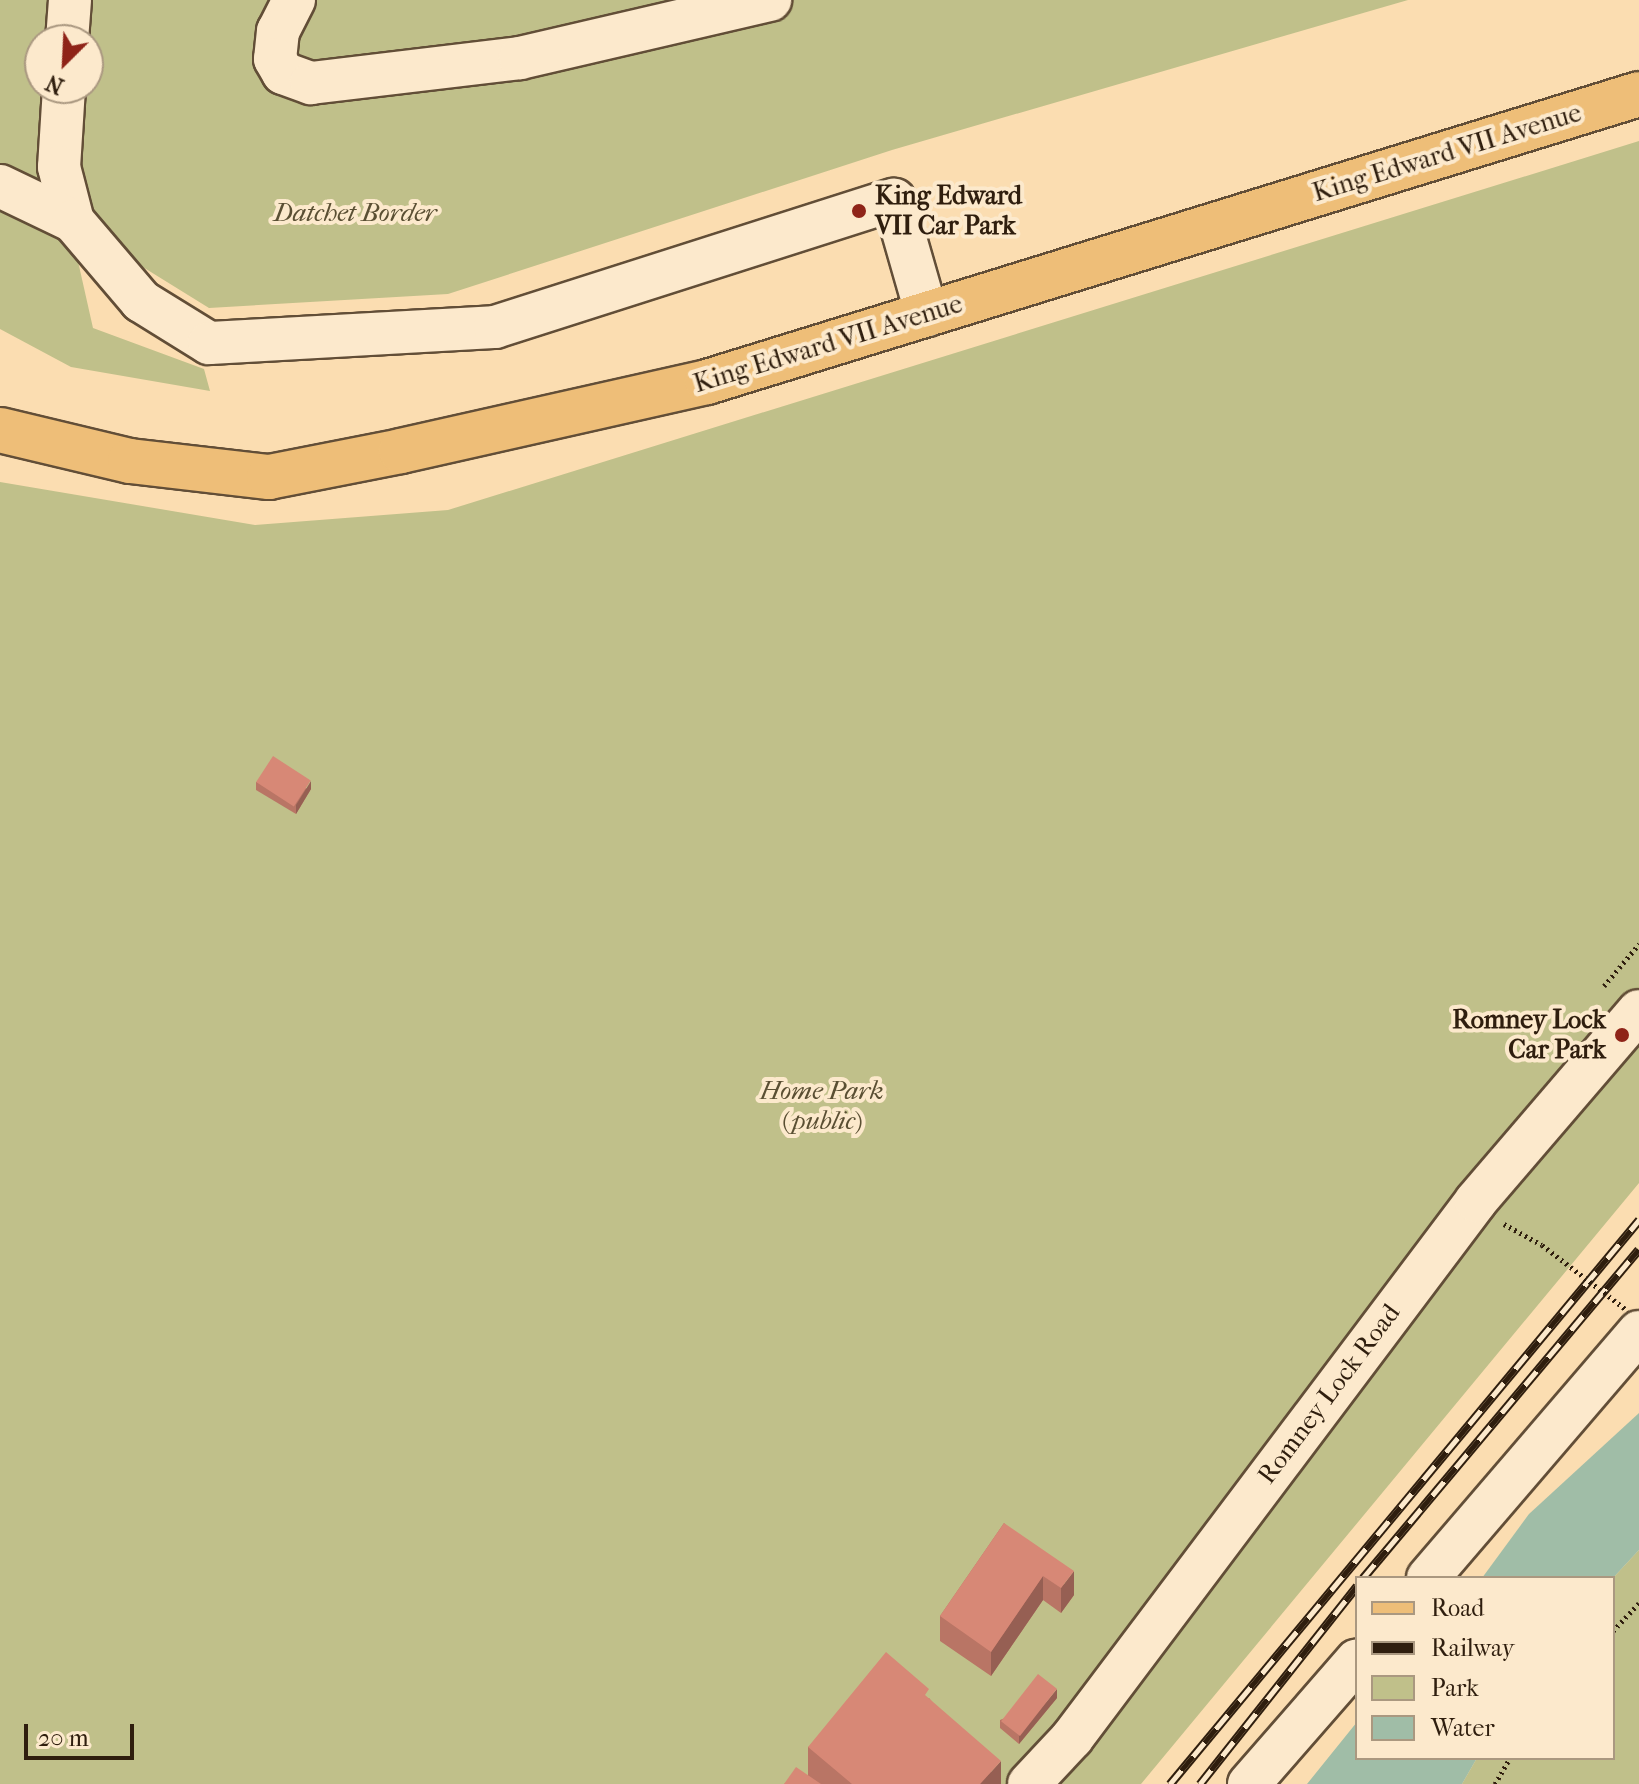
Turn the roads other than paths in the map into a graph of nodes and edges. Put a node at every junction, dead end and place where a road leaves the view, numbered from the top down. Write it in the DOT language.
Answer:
graph roads {
  1 [pos="70,0"];
  2 [pos="294,0"];
  3 [pos="770,0"];
  4 [pos="68,24"];
  5 [pos="1639,94"];
  6 [pos="63,104"];
  7 [pos="0,186"];
  8 [pos="73,221"];
  9 [pos="927,315"];
  10 [pos="0,430"];
  11 [pos="1639,1011"];
  12 [pos="1633,1322"];
  13 [pos="1430,1576"];
  14 [pos="1355,1662"];
  15 [pos="1029,1784"];
  16 [pos="1249,1784"];
  1 -- 4 [label="lane"];
  2 -- 3 [label="lane"];
  5 -- 9 [label="main road, King Edward VII Avenue"];
  6 -- 8 [label="lane"];
  7 -- 8 [label="lane"];
  8 -- 9 [label="lane"];
  9 -- 10 [label="main road, King Edward VII Avenue"];
  11 -- 15 [label="lane, Romney Lock Road"];
  12 -- 13 [label="lane"];
  14 -- 16 [label="lane"];
}
